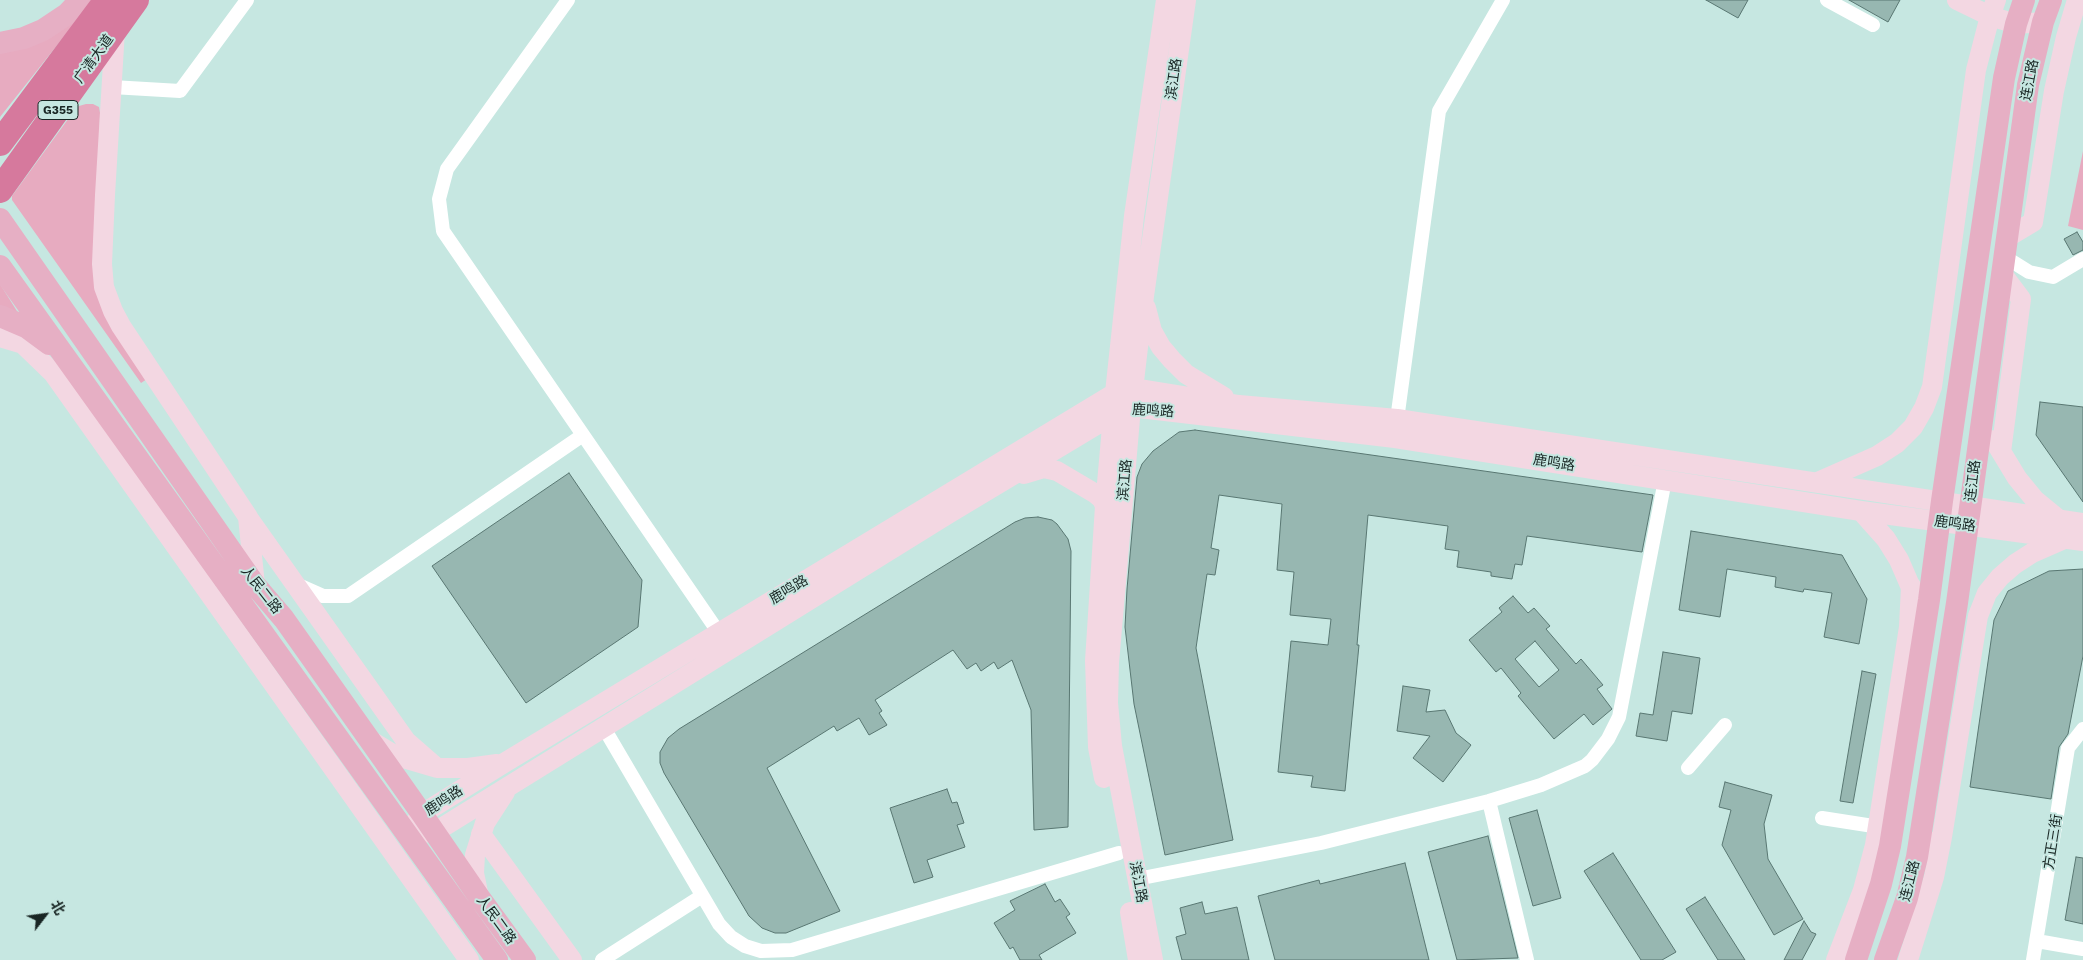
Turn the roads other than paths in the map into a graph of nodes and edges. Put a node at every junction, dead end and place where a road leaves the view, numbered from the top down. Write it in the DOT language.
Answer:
graph roads {
  1 [pos="80,0"];
  2 [pos="107,0"];
  3 [pos="136,0"];
  4 [pos="248,0"];
  5 [pos="568,0"];
  6 [pos="1166,0"];
  7 [pos="1186,0"];
  8 [pos="1503,0"];
  9 [pos="1827,0"];
  10 [pos="1957,0"];
  11 [pos="2051,0"];
  12 [pos="2077,0"];
  13 [pos="1992,5"];
  14 [pos="2020,12"];
  15 [pos="2043,22"];
  16 [pos="1873,25"];
  17 [pos="115,30"];
  18 [pos="0,44"];
  19 [pos="112,87"];
  20 [pos="0,143"];
  21 [pos="0,190"];
  22 [pos="0,218"];
  23 [pos="1981,230"];
  24 [pos="1951,251"];
  25 [pos="2005,256"];
  26 [pos="2083,259"];
  27 [pos="0,266"];
  28 [pos="1144,296"];
  29 [pos="0,316"];
  30 [pos="0,337"];
  31 [pos="66,357"];
  32 [pos="1127,396"];
  33 [pos="1240,405"];
  34 [pos="1112,415"];
  35 [pos="1982,417"];
  36 [pos="1396,428"];
  37 [pos="583,435"];
  38 [pos="2001,452"];
  39 [pos="1005,480"];
  40 [pos="1665,480"];
  41 [pos="1818,482"];
  42 [pos="1105,506"];
  43 [pos="1861,511"];
  44 [pos="1940,511"];
  45 [pos="1969,515"];
  46 [pos="248,517"];
  47 [pos="2059,519"];
  48 [pos="2083,523"];
  49 [pos="2074,540"];
  50 [pos="294,583"];
  51 [pos="256,585"];
  52 [pos="1911,586"];
  53 [pos="1925,626"];
  54 [pos="720,633"];
  55 [pos="1948,656"];
  56 [pos="1971,659"];
  57 [pos="1725,725"];
  58 [pos="604,728"];
  59 [pos="2083,729"];
  60 [pos="367,737"];
  61 [pos="504,763"];
  62 [pos="437,768"];
  63 [pos="1688,768"];
  64 [pos="514,781"];
  65 [pos="1488,801"];
  66 [pos="1822,818"];
  67 [pos="428,823"];
  68 [pos="1885,828"];
  69 [pos="407,833"];
  70 [pos="481,834"];
  71 [pos="1942,837"];
  72 [pos="1119,853"];
  73 [pos="1917,856"];
  74 [pos="1934,877"];
  75 [pos="1137,879"];
  76 [pos="702,896"];
  77 [pos="478,897"];
  78 [pos="2037,941"];
  79 [pos="2083,950"];
  80 [pos="469,960"];
  81 [pos="498,960"];
  82 [pos="525,960"];
  83 [pos="572,960"];
  84 [pos="602,960"];
  85 [pos="1138,960"];
  86 [pos="1153,960"];
  87 [pos="1527,960"];
  88 [pos="1836,960"];
  89 [pos="1856,960"];
  90 [pos="1885,960"];
  91 [pos="1908,960"];
  92 [pos="2033,960"];
  1 -- 18 [label="main road"];
  2 -- 20 [label="highway, 广清大道 / G355"];
  3 -- 17 [label="highway, 广清大道 / G355"];
  4 -- 19 [label="street"];
  5 -- 37 [label="street"];
  6 -- 32 [label="street, 滨江路"];
  7 -- 28 [label="street, 滨江路"];
  8 -- 36 [label="street"];
  9 -- 16 [label="street"];
  10 -- 13 [label="street"];
  11 -- 15 [label="main road, 连江路"];
  12 -- 25 [label="street"];
  13 -- 14 [label="street"];
  13 -- 24 [label="street"];
  14 -- 15 [label="street"];
  14 -- 23 [label="main road, 连江路"];
  15 -- 25 [label="main road, 连江路"];
  17 -- 19 [label="street"];
  17 -- 21 [label="highway, 广清大道 / G355"];
  19 -- 46 [label="street"];
  22 -- 51 [label="main road, 人民二路"];
  23 -- 24 [label="street"];
  23 -- 44 [label="main road, 连江路"];
  24 -- 41 [label="street"];
  25 -- 26 [label="street"];
  25 -- 35 [label="main road, 连江路"];
  25 -- 38 [label="street"];
  27 -- 31 [label="main road, 人民二路"];
  28 -- 32 [label="street, 滨江路"];
  28 -- 33 [label="street"];
  29 -- 31 [label="main road"];
  30 -- 80 [label="street"];
  31 -- 69 [label="main road, 人民二路"];
  32 -- 33 [label="street, 鹿鸣路"];
  32 -- 34 [label="street, 滨江路"];
  32 -- 36 [label="street, 鹿鸣路"];
  32 -- 54 [label="street, 鹿鸣路"];
  32 -- 75 [label="street, 滨江路"];
  33 -- 36 [label="street, 鹿鸣路"];
  34 -- 39 [label="street, 鹿鸣路"];
  34 -- 42 [label="street, 滨江路"];
  35 -- 38 [label="street"];
  35 -- 45 [label="main road, 连江路"];
  36 -- 40 [label="street, 鹿鸣路"];
  36 -- 41 [label="street, 鹿鸣路"];
  37 -- 50 [label="street"];
  37 -- 54 [label="street"];
  38 -- 47 [label="street"];
  39 -- 42 [label="street"];
  39 -- 58 [label="street, 鹿鸣路"];
  40 -- 43 [label="street, 鹿鸣路"];
  40 -- 65 [label="street"];
  41 -- 44 [label="street, 鹿鸣路"];
  42 -- 72 [label="street, 滨江路"];
  43 -- 44 [label="street, 鹿鸣路"];
  43 -- 52 [label="street"];
  44 -- 45 [label="street, 鹿鸣路"];
  44 -- 53 [label="main road, 连江路"];
  45 -- 47 [label="street, 鹿鸣路"];
  45 -- 49 [label="street, 鹿鸣路"];
  45 -- 55 [label="main road, 连江路"];
  46 -- 50 [label="street"];
  46 -- 51 [label="street"];
  47 -- 48 [label="street, 鹿鸣路"];
  49 -- 56 [label="street"];
  50 -- 62 [label="street"];
  51 -- 60 [label="main road, 人民二路"];
  52 -- 53 [label="street"];
  52 -- 68 [label="street"];
  53 -- 68 [label="main road, 连江路"];
  54 -- 61 [label="street, 鹿鸣路"];
  55 -- 56 [label="street"];
  55 -- 73 [label="main road, 连江路"];
  56 -- 71 [label="street"];
  57 -- 63 [label="street"];
  58 -- 64 [label="street, 鹿鸣路"];
  58 -- 76 [label="street"];
  59 -- 78 [label="street, 方正三街"];
  60 -- 62 [label="street"];
  60 -- 67 [label="main road, 人民二路"];
  61 -- 62 [label="street"];
  61 -- 67 [label="street, 鹿鸣路"];
  64 -- 67 [label="street, 鹿鸣路"];
  64 -- 70 [label="street"];
  65 -- 75 [label="street"];
  65 -- 87 [label="street"];
  66 -- 68 [label="street"];
  67 -- 69 [label="street, 鹿鸣路"];
  67 -- 77 [label="main road, 人民二路"];
  68 -- 88 [label="street"];
  68 -- 89 [label="main road, 连江路"];
  69 -- 81 [label="main road, 人民二路"];
  70 -- 77 [label="street"];
  70 -- 83 [label="street"];
  71 -- 73 [label="street"];
  71 -- 74 [label="street"];
  72 -- 76 [label="street"];
  72 -- 85 [label="street, 滨江路"];
  73 -- 74 [label="street"];
  73 -- 90 [label="main road, 连江路"];
  74 -- 91 [label="street"];
  75 -- 86 [label="street, 滨江路"];
  76 -- 84 [label="street"];
  77 -- 82 [label="main road, 人民二路"];
  78 -- 79 [label="street"];
  78 -- 92 [label="street, 方正三街"];
}
